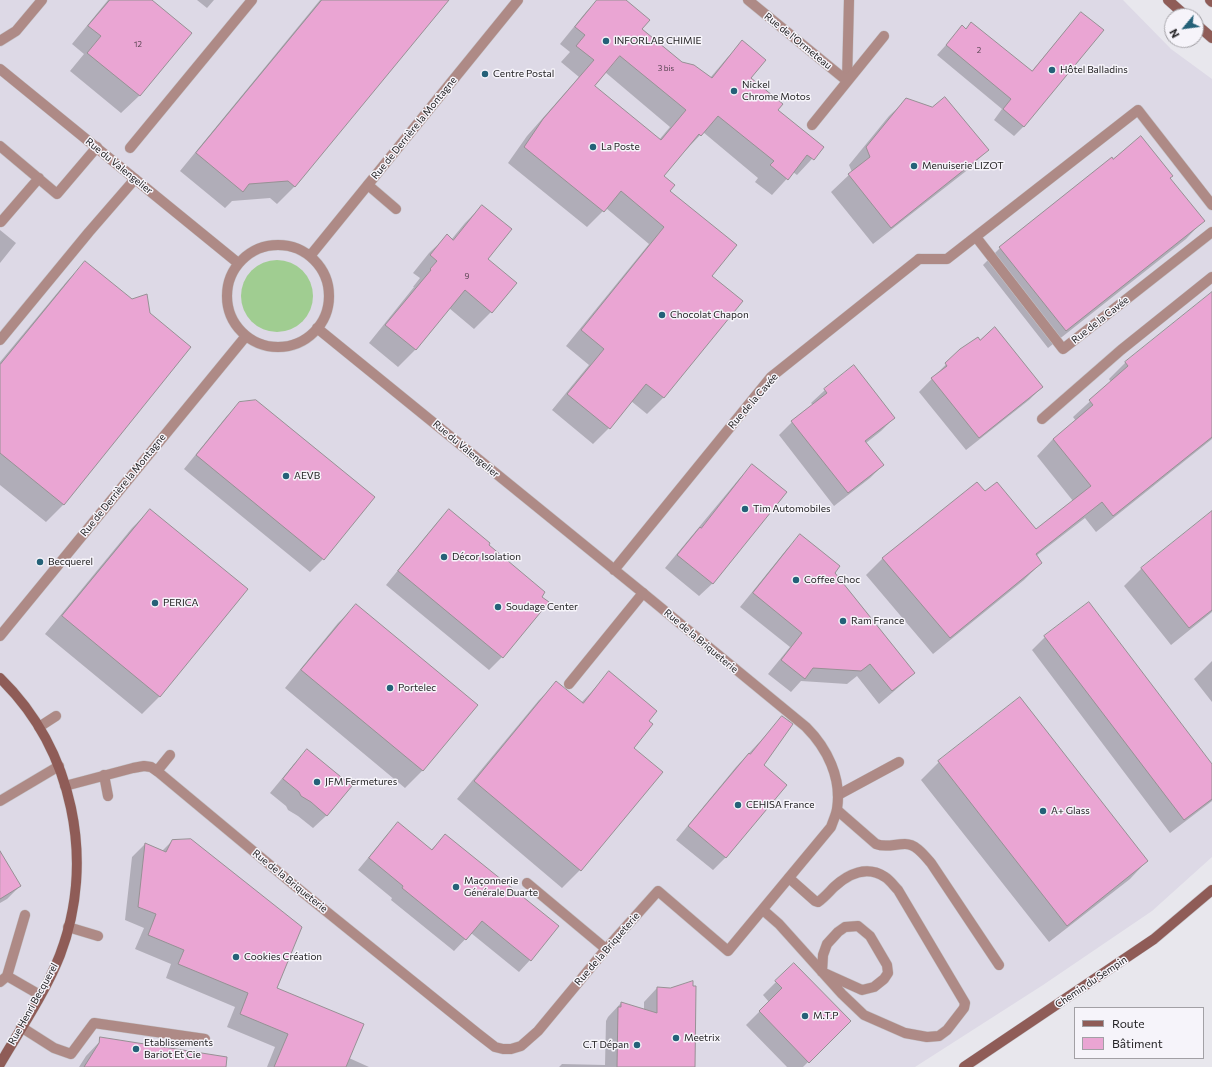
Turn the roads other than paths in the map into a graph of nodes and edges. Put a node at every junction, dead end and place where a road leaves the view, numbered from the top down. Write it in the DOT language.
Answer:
graph roads {
  1 [pos="42,0"];
  2 [pos="252,0"];
  3 [pos="518,0"];
  4 [pos="748,0"];
  5 [pos="849,0"];
  6 [pos="1168,0"];
  7 [pos="1177,8"];
  8 [pos="1204,31"];
  9 [pos="884,36"];
  10 [pos="1212,38"];
  11 [pos="0,41"];
  12 [pos="0,69"];
  13 [pos="847,81"];
  14 [pos="812,125"];
  15 [pos="0,146"];
  16 [pos="96,148"];
  17 [pos="130,148"];
  18 [pos="39,178"];
  19 [pos="135,179"];
  20 [pos="368,185"];
  21 [pos="1212,205"];
  22 [pos="396,209"];
  23 [pos="1,222"];
  24 [pos="1212,232"];
  25 [pos="976,237"];
  26 [pos="310,256"];
  27 [pos="238,263"];
  28 [pos="1212,277"];
  29 [pos="317,328"];
  30 [pos="246,336"];
  31 [pos="0,340"];
  32 [pos="1042,419"];
  33 [pos="614,570"];
  34 [pos="643,593"];
  35 [pos="0,636"];
  36 [pos="0,678"];
  37 [pos="569,684"];
  38 [pos="56,716"];
  39 [pos="39,727"];
  40 [pos="170,755"];
  41 [pos="899,762"];
  42 [pos="59,766"];
  43 [pos="157,771"];
  44 [pos="104,775"];
  45 [pos="65,786"];
  46 [pos="838,795"];
  47 [pos="108,796"];
  48 [pos="0,801"];
  49 [pos="837,810"];
  50 [pos="789,878"];
  51 [pos="527,883"];
  52 [pos="1212,890"];
  53 [pos="763,910"];
  54 [pos="25,915"];
  55 [pos="68,927"];
  56 [pos="98,936"];
  57 [pos="606,949"];
  58 [pos="999,965"];
  59 [pos="822,972"];
  60 [pos="4,979"];
  61 [pos="40,995"];
  62 [pos="21,1027"];
  63 [pos="205,1039"];
  64 [pos="0,1064"];
  65 [pos="964,1067"];
  1 -- 11 [label="street"];
  2 -- 17 [label="street"];
  3 -- 20 [label="street, Rue de Derrière la Montagne"];
  4 -- 13 [label="street, Rue de l'Ormeteau"];
  5 -- 13 [label="street"];
  6 -- 7 [label="street"];
  8 -- 10 [label="street"];
  9 -- 13 [label="street"];
  12 -- 16 [label="street, Rue du Valengelier"];
  13 -- 14 [label="street"];
  15 -- 18 [label="street"];
  16 -- 18 [label="street"];
  16 -- 19 [label="street, Rue du Valengelier"];
  18 -- 23 [label="street"];
  19 -- 27 [label="street, Rue du Valengelier"];
  19 -- 31 [label="street"];
  20 -- 22 [label="street"];
  20 -- 26 [label="street, Rue de Derrière la Montagne"];
  21 -- 25 [label="street"];
  24 -- 25 [label="street, Rue de la Cavée"];
  25 -- 33 [label="street, Rue de la Cavée"];
  26 -- 27 [label="street"];
  26 -- 29 [label="street"];
  27 -- 30 [label="street"];
  28 -- 32 [label="street"];
  29 -- 30 [label="street"];
  29 -- 33 [label="street, Rue du Valengelier"];
  30 -- 35 [label="street, Rue de Derrière la Montagne"];
  33 -- 34 [label="street, Rue de la Briqueterie"];
  34 -- 37 [label="street"];
  34 -- 46 [label="street, Rue de la Briqueterie"];
  36 -- 39 [label="street, Rue Henri Becquerel"];
  38 -- 39 [label="street"];
  39 -- 42 [label="street, Rue Henri Becquerel"];
  40 -- 43 [label="street"];
  41 -- 46 [label="street"];
  42 -- 45 [label="street, Rue Henri Becquerel"];
  42 -- 48 [label="street"];
  43 -- 44 [label="street, Rue de la Briqueterie"];
  43 -- 57 [label="street, Rue de la Briqueterie"];
  44 -- 45 [label="street, Rue de la Briqueterie"];
  44 -- 47 [label="street"];
  45 -- 55 [label="street, Rue Henri Becquerel"];
  46 -- 49 [label="street, Rue de la Briqueterie"];
  49 -- 50 [label="street, Rue de la Briqueterie"];
  49 -- 58 [label="street"];
  50 -- 53 [label="street, Rue de la Briqueterie"];
  50 -- 59 [label="street"];
  51 -- 57 [label="street"];
  52 -- 65 [label="street, Chemin du Sempin"];
  53 -- 57 [label="street, Rue de la Briqueterie"];
  53 -- 59 [label="street"];
  54 -- 60 [label="street"];
  55 -- 56 [label="street"];
  55 -- 61 [label="street, Rue Henri Becquerel"];
  59 -- 59 [label="street"];
  60 -- 61 [label="street"];
  61 -- 62 [label="street, Rue Henri Becquerel"];
  62 -- 63 [label="street"];
  62 -- 64 [label="street, Rue Henri Becquerel"];
}
